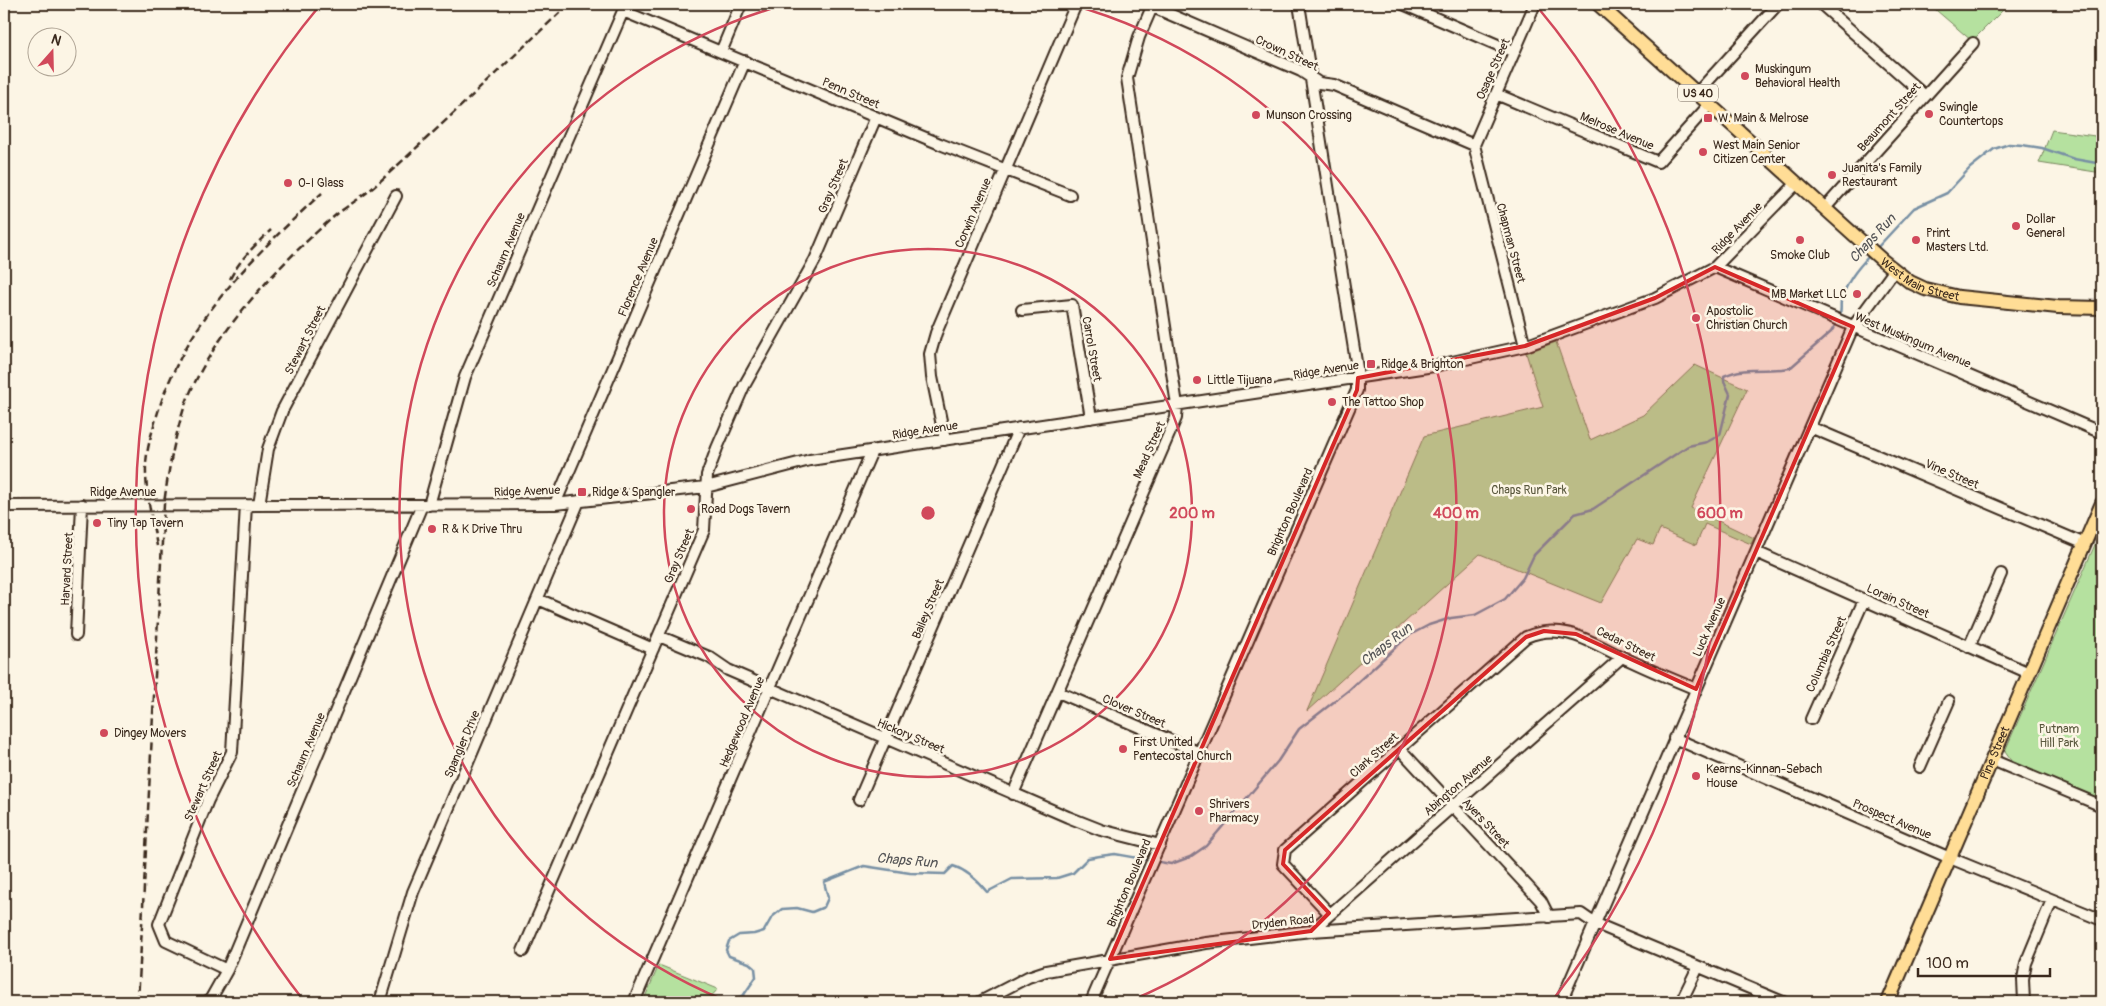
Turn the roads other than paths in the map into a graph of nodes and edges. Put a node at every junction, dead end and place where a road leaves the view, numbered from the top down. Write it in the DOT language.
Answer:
graph roads {
  1 [pos="741,4"];
  2 [pos="1076,4"];
  3 [pos="1299,4"];
  4 [pos="1403,4"];
  5 [pos="1535,4"];
  6 [pos="1598,4"];
  7 [pos="1778,4"];
  8 [pos="1821,4"];
  9 [pos="1149,5"];
  10 [pos="622,11"];
  11 [pos="1973,44"];
  12 [pos="721,52"];
  13 [pos="1514,52"];
  14 [pos="745,61"];
  15 [pos="1310,77"];
  16 [pos="1697,93"];
  17 [pos="1496,94"];
  18 [pos="1925,96"];
  19 [pos="1710,104"];
  20 [pos="876,117"];
  21 [pos="1474,145"];
  22 [pos="1005,170"];
  23 [pos="1797,183"];
  24 [pos="1070,195"];
  25 [pos="396,196"];
  26 [pos="1825,208"];
  27 [pos="1715,267"];
  28 [pos="1894,271"];
  29 [pos="2102,308"];
  30 [pos="1022,310"];
  31 [pos="1849,326"];
  32 [pos="1525,346"];
  33 [pos="1358,378"];
  34 [pos="1177,405"];
  35 [pos="1091,418"];
  36 [pos="1810,427"];
  37 [pos="1019,428"];
  38 [pos="2102,433"];
  39 [pos="945,440"];
  40 [pos="872,451"];
  41 [pos="706,487"];
  42 [pos="579,501"];
  43 [pos="2102,503"];
  44 [pos="555,504"];
  45 [pos="82,505"];
  46 [pos="246,505"];
  47 [pos="259,505"];
  48 [pos="426,505"];
  49 [pos="4,506"];
  50 [pos="2084,544"];
  51 [pos="1756,552"];
  52 [pos="2001,574"];
  53 [pos="538,599"];
  54 [pos="1864,600"];
  55 [pos="1544,631"];
  56 [pos="76,635"];
  57 [pos="660,636"];
  58 [pos="1970,647"];
  59 [pos="653,649"];
  60 [pos="1622,657"];
  61 [pos="2030,673"];
  62 [pos="770,688"];
  63 [pos="1696,689"];
  64 [pos="1058,692"];
  65 [pos="1948,701"];
  66 [pos="1811,719"];
  67 [pos="1674,738"];
  68 [pos="886,739"];
  69 [pos="1400,749"];
  70 [pos="1200,753"];
  71 [pos="1992,760"];
  72 [pos="1920,767"];
  73 [pos="1013,794"];
  74 [pos="859,800"];
  75 [pos="1453,806"];
  76 [pos="2102,806"];
  77 [pos="1158,850"];
  78 [pos="1950,858"];
  79 [pos="2052,900"];
  80 [pos="1329,913"];
  81 [pos="1549,917"];
  82 [pos="2102,920"];
  83 [pos="1594,923"];
  84 [pos="1311,931"];
  85 [pos="523,951"];
  86 [pos="1110,960"];
  87 [pos="1698,967"];
  88 [pos="227,970"];
  89 [pos="209,1002"];
  90 [pos="380,1002"];
  91 [pos="634,1002"];
  92 [pos="980,1002"];
  93 [pos="1091,1002"];
  94 [pos="1561,1002"];
  95 [pos="1681,1002"];
  96 [pos="1783,1002"];
  97 [pos="1888,1002"];
  98 [pos="2024,1002"];
  1 -- 12 [label="street"];
  2 -- 22 [label="street, Corwin Avenue"];
  3 -- 15 [label="street, Brighton Boulevard"];
  4 -- 13 [label="street"];
  5 -- 13 [label="street, Osage Street"];
  6 -- 16 [label="main road, West Main Street / US 40"];
  7 -- 16 [label="street"];
  8 -- 18 [label="street"];
  9 -- 15 [label="street, Crown Street"];
  9 -- 34 [label="street, Mead Street"];
  10 -- 12 [label="street, Penn Street"];
  10 -- 48 [label="street, Schaum Avenue"];
  11 -- 18 [label="street, Beaumont Street"];
  12 -- 14 [label="street, Penn Street"];
  13 -- 17 [label="street, Osage Street"];
  14 -- 20 [label="street, Penn Street"];
  14 -- 44 [label="street, Florence Avenue"];
  15 -- 21 [label="street, Crown Street"];
  15 -- 33 [label="street, Brighton Boulevard"];
  16 -- 19 [label="main road, West Main Street / US 40"];
  17 -- 19 [label="street, Melrose Avenue"];
  17 -- 21 [label="street, Osage Street"];
  18 -- 26 [label="street, Beaumont Street"];
  19 -- 23 [label="main road, West Main Street / US 40"];
  20 -- 22 [label="street, Penn Street"];
  20 -- 41 [label="street, Gray Street"];
  21 -- 32 [label="street, Chapman Street"];
  22 -- 24 [label="street, Penn Street"];
  22 -- 39 [label="street, Corwin Avenue"];
  23 -- 26 [label="main road, West Main Street / US 40"];
  23 -- 27 [label="street, Ridge Avenue"];
  25 -- 47 [label="street, Stewart Street"];
  26 -- 28 [label="main road, West Main Street / US 40"];
  27 -- 31 [label="street, West Muskingum Avenue"];
  27 -- 32 [label="street, Ridge Avenue"];
  28 -- 29 [label="main road, West Main Street / US 40"];
  28 -- 31 [label="street, Luck Avenue"];
  30 -- 35 [label="street, Carrol Street"];
  31 -- 36 [label="street, Luck Avenue"];
  31 -- 38 [label="street, West Muskingum Avenue"];
  32 -- 33 [label="street, Ridge Avenue"];
  33 -- 34 [label="street, Ridge Avenue"];
  33 -- 70 [label="street, Brighton Boulevard"];
  34 -- 35 [label="street, Ridge Avenue"];
  34 -- 64 [label="street, Mead Street"];
  35 -- 37 [label="street, Ridge Avenue"];
  36 -- 50 [label="street, Vine Street"];
  36 -- 51 [label="street, Luck Avenue"];
  37 -- 39 [label="street, Ridge Avenue"];
  37 -- 68 [label="street, Bailey Street"];
  39 -- 40 [label="street, Ridge Avenue"];
  40 -- 41 [label="street, Ridge Avenue"];
  40 -- 62 [label="street, Hedgewood Avenue"];
  41 -- 42 [label="street, Ridge Avenue"];
  41 -- 57 [label="street, Gray Street"];
  42 -- 44 [label="street, Ridge Avenue"];
  42 -- 53 [label="street, Spangler Drive"];
  43 -- 50 [label="main road, Pine Street"];
  44 -- 48 [label="street, Ridge Avenue"];
  45 -- 46 [label="street, Ridge Avenue"];
  45 -- 49 [label="street, Ridge Avenue"];
  45 -- 56 [label="street, Harvard Street"];
  46 -- 47 [label="street, Ridge Avenue"];
  46 -- 88 [label="street, Stewart Street"];
  47 -- 48 [label="street, Ridge Avenue"];
  48 -- 88 [label="street, Schaum Avenue"];
  50 -- 61 [label="main road, Pine Street"];
  51 -- 54 [label="street, Lorain Street"];
  51 -- 63 [label="street, Luck Avenue"];
  52 -- 58 [label="street"];
  53 -- 59 [label="street"];
  53 -- 90 [label="street, Spangler Drive"];
  54 -- 58 [label="street, Lorain Street"];
  54 -- 66 [label="street, Columbia Street"];
  55 -- 60 [label="street, Cedar Street"];
  55 -- 69 [label="street, Clark Street"];
  57 -- 59 [label="street, Gray Street"];
  57 -- 62 [label="street, Hickory Street"];
  58 -- 61 [label="street, Lorain Street"];
  59 -- 85 [label="street, Gray Street"];
  60 -- 63 [label="street, Cedar Street"];
  60 -- 75 [label="street, Abington Avenue"];
  61 -- 71 [label="main road, Pine Street"];
  62 -- 68 [label="street, Hickory Street"];
  62 -- 91 [label="street, Hedgewood Avenue"];
  63 -- 67 [label="street, Luck Avenue"];
  64 -- 70 [label="street, Clover Street"];
  64 -- 73 [label="street, Mead Street"];
  65 -- 72 [label="street"];
  67 -- 78 [label="street, Prospect Avenue"];
  67 -- 83 [label="street, Luck Avenue"];
  68 -- 73 [label="street, Hickory Street"];
  68 -- 74 [label="street, Bailey Street"];
  69 -- 75 [label="street, Ayers Street"];
  69 -- 80 [label="street, Clark Street"];
  70 -- 77 [label="street, Brighton Boulevard"];
  71 -- 76 [label="street"];
  71 -- 78 [label="main road, Pine Street"];
  73 -- 77 [label="street, Hickory Street"];
  75 -- 80 [label="street, Abington Avenue"];
  75 -- 81 [label="street, Ayers Street"];
  77 -- 86 [label="street, Brighton Boulevard"];
  78 -- 79 [label="street, Prospect Avenue"];
  78 -- 97 [label="main road, Pine Street"];
  79 -- 82 [label="street, Prospect Avenue"];
  79 -- 98 [label="street"];
  80 -- 84 [label="street, Abington Avenue"];
  81 -- 83 [label="street, Dryden Road"];
  81 -- 84 [label="street, Dryden Road"];
  83 -- 87 [label="street"];
  83 -- 94 [label="street, Luck Avenue"];
  84 -- 86 [label="street, Dryden Road"];
  86 -- 92 [label="street, Dryden Road"];
  86 -- 93 [label="street, Brighton Boulevard"];
  87 -- 95 [label="street"];
  87 -- 96 [label="street"];
  88 -- 89 [label="street, Schaum Avenue"];
}
